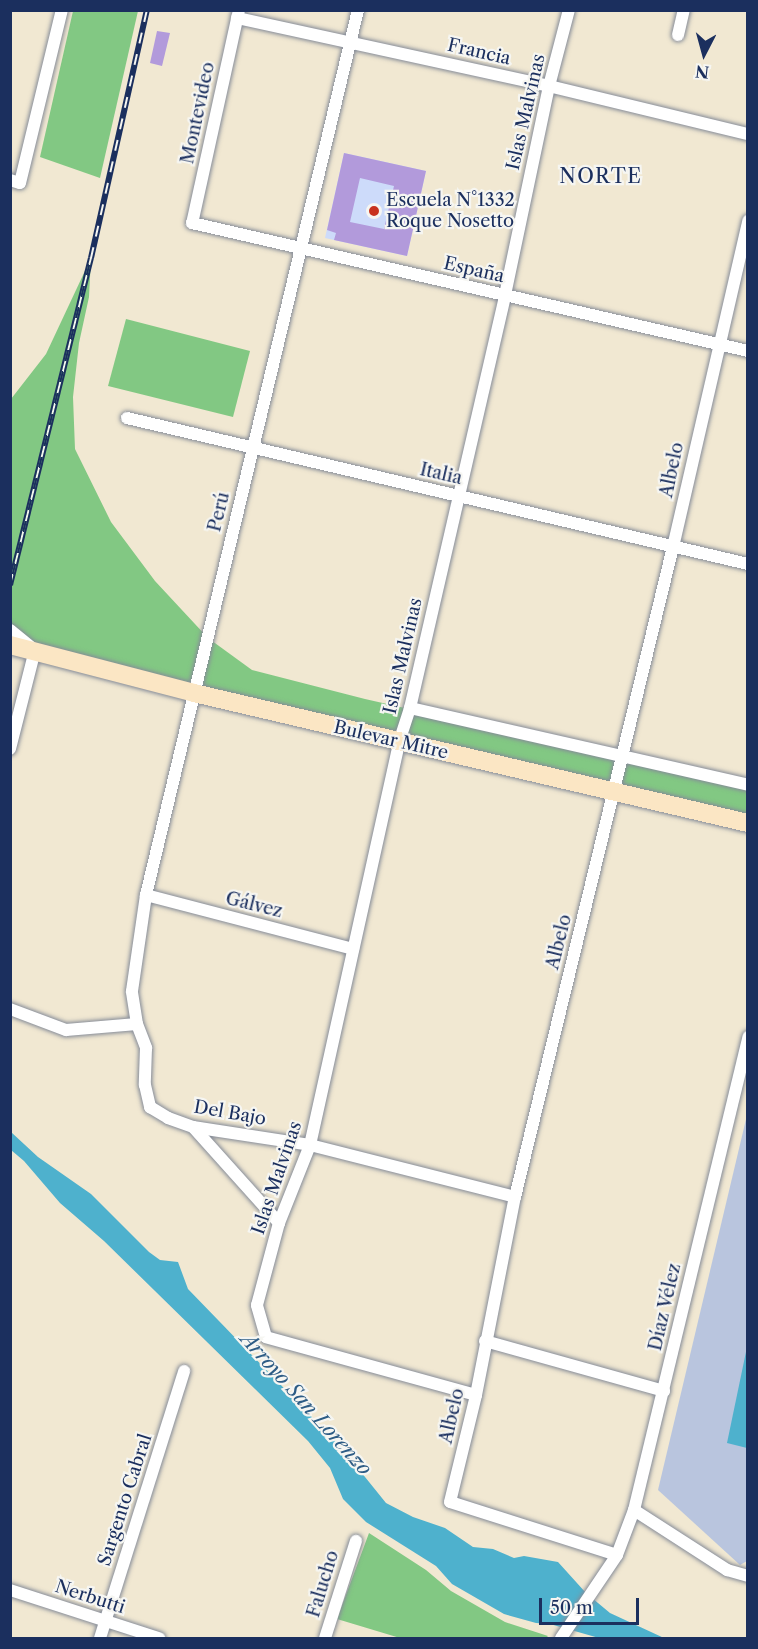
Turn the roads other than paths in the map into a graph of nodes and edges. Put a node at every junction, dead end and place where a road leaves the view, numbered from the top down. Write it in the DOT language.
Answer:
graph roads {
  1 [pos="62,10"];
  2 [pos="358,10"];
  3 [pos="569,10"];
  4 [pos="684,10"];
  5 [pos="238,14"];
  6 [pos="678,35"];
  7 [pos="351,42"];
  8 [pos="549,86"];
  9 [pos="747,134"];
  10 [pos="15,182"];
  11 [pos="747,221"];
  12 [pos="192,224"];
  13 [pos="301,250"];
  14 [pos="505,295"];
  15 [pos="718,344"];
  16 [pos="747,351"];
  17 [pos="127,418"];
  18 [pos="253,448"];
  19 [pos="458,496"];
  20 [pos="673,547"];
  21 [pos="747,564"];
  22 [pos="10,630"];
  23 [pos="10,645"];
  24 [pos="35,650"];
  25 [pos="194,693"];
  26 [pos="411,708"];
  27 [pos="399,742"];
  28 [pos="10,749"];
  29 [pos="623,756"];
  30 [pos="747,785"];
  31 [pos="614,792"];
  32 [pos="747,823"];
  33 [pos="146,895"];
  34 [pos="353,949"];
  35 [pos="10,1010"];
  36 [pos="136,1024"];
  37 [pos="747,1037"];
  38 [pos="193,1127"];
  39 [pos="310,1145"];
  40 [pos="515,1197"];
  41 [pos="279,1223"];
  42 [pos="485,1341"];
  43 [pos="184,1371"];
  44 [pos="664,1391"];
  45 [pos="476,1395"];
  46 [pos="634,1510"];
  47 [pos="356,1541"];
  48 [pos="617,1556"];
  49 [pos="747,1576"];
  50 [pos="10,1590"];
  51 [pos="105,1621"];
  52 [pos="100,1638"];
  53 [pos="159,1638"];
  54 [pos="326,1638"];
  55 [pos="561,1638"];
  1 -- 10 [label="street"];
  2 -- 7 [label="street, Perú"];
  3 -- 8 [label="street, Islas Malvinas"];
  4 -- 6 [label="street"];
  5 -- 7 [label="street, Francia"];
  5 -- 12 [label="street, Montevideo"];
  7 -- 8 [label="street, Francia"];
  7 -- 13 [label="street, Perú"];
  8 -- 9 [label="street, Francia"];
  8 -- 14 [label="street, Islas Malvinas"];
  11 -- 15 [label="street, Albelo"];
  12 -- 13 [label="street, España"];
  13 -- 14 [label="street, España"];
  13 -- 18 [label="street, Perú"];
  14 -- 15 [label="street, España"];
  14 -- 19 [label="street, Islas Malvinas"];
  15 -- 16 [label="street, España"];
  15 -- 20 [label="street, Albelo"];
  17 -- 18 [label="street, Italia"];
  18 -- 19 [label="street, Italia"];
  18 -- 25 [label="street, Perú"];
  19 -- 20 [label="street, Italia"];
  19 -- 26 [label="street, Islas Malvinas"];
  20 -- 21 [label="street, Italia"];
  20 -- 29 [label="street, Albelo"];
  22 -- 24 [label="street, Bulevar Mitre"];
  23 -- 24 [label="street, Bulevar Mitre"];
  24 -- 25 [label="street, Bulevar Mitre"];
  24 -- 28 [label="street"];
  25 -- 27 [label="street, Bulevar Mitre"];
  25 -- 33 [label="street, Perú"];
  26 -- 27 [label="street, Islas Malvinas"];
  26 -- 29 [label="street, Bulevar Mitre"];
  27 -- 31 [label="street, Bulevar Mitre"];
  27 -- 34 [label="street, Islas Malvinas"];
  29 -- 30 [label="street, Bulevar Mitre"];
  29 -- 31 [label="street, Albelo"];
  31 -- 32 [label="street, Bulevar Mitre"];
  31 -- 40 [label="street, Albelo"];
  33 -- 34 [label="street, Gálvez"];
  33 -- 36 [label="street, Perú"];
  34 -- 39 [label="street, Islas Malvinas"];
  35 -- 36 [label="street"];
  36 -- 38 [label="street, Del Bajo"];
  37 -- 44 [label="street, Díaz Vélez"];
  38 -- 39 [label="street, Del Bajo"];
  38 -- 41 [label="street"];
  39 -- 40 [label="street, Del Bajo"];
  39 -- 41 [label="street, Islas Malvinas"];
  40 -- 42 [label="street, Albelo"];
  41 -- 45 [label="street, Islas Malvinas"];
  42 -- 44 [label="street"];
  42 -- 45 [label="street, Albelo"];
  43 -- 51 [label="street, Sargento Cabral"];
  44 -- 46 [label="street, Díaz Vélez"];
  45 -- 48 [label="street, Albelo"];
  46 -- 48 [label="street, Díaz Vélez"];
  46 -- 49 [label="street"];
  47 -- 54 [label="street, Falucho"];
  48 -- 55 [label="street, Díaz Vélez"];
  50 -- 51 [label="street, Nerbutti"];
  51 -- 52 [label="street, Sargento Cabral"];
  51 -- 53 [label="street, Nerbutti"];
}
